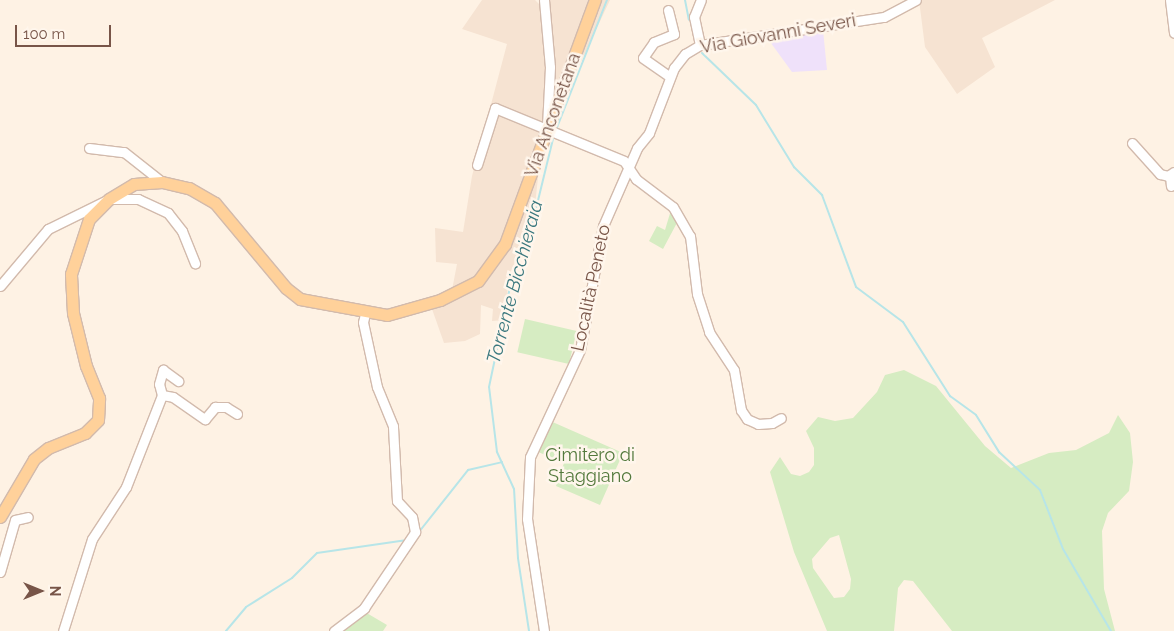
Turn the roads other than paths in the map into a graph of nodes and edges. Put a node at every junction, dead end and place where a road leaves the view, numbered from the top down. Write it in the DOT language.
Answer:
graph roads {
  1 [pos="544,0"];
  2 [pos="595,0"];
  3 [pos="700,0"];
  4 [pos="916,0"];
  5 [pos="1170,0"];
  6 [pos="668,10"];
  7 [pos="1174,33"];
  8 [pos="700,45"];
  9 [pos="670,77"];
  10 [pos="553,129"];
  11 [pos="1132,144"];
  12 [pos="89,148"];
  13 [pos="637,148"];
  14 [pos="611,153"];
  15 [pos="477,165"];
  16 [pos="629,165"];
  17 [pos="1172,174"];
  18 [pos="162,182"];
  19 [pos="1171,186"];
  20 [pos="109,199"];
  21 [pos="195,264"];
  22 [pos="0,286"];
  23 [pos="366,314"];
  24 [pos="178,381"];
  25 [pos="162,394"];
  26 [pos="237,414"];
  27 [pos="781,418"];
  28 [pos="0,517"];
  29 [pos="28,517"];
  30 [pos="0,572"];
  31 [pos="63,631"];
  32 [pos="334,631"];
  33 [pos="544,631"];
  1 -- 10 [label="street"];
  2 -- 10 [label="main road, Via Anconetana"];
  3 -- 8 [label="street"];
  4 -- 8 [label="street, Via Giovanni Severi"];
  5 -- 7 [label="street"];
  6 -- 9 [label="street"];
  8 -- 9 [label="street, Via Giovanni Severi"];
  9 -- 13 [label="street, Via Giovanni Severi"];
  10 -- 14 [label="street"];
  10 -- 15 [label="street"];
  10 -- 23 [label="main road, Via Anconetana"];
  11 -- 17 [label="street"];
  12 -- 18 [label="street"];
  13 -- 14 [label="street"];
  13 -- 16 [label="street, Località Peneto"];
  14 -- 16 [label="street"];
  16 -- 27 [label="street"];
  16 -- 33 [label="street, Località Peneto"];
  17 -- 19 [label="street"];
  18 -- 20 [label="main road, Via Anconetana"];
  18 -- 23 [label="main road, Via Anconetana"];
  20 -- 21 [label="street"];
  20 -- 22 [label="street"];
  20 -- 28 [label="main road, Via Anconetana"];
  23 -- 32 [label="street"];
  24 -- 25 [label="street"];
  25 -- 26 [label="street"];
  25 -- 31 [label="street"];
  29 -- 30 [label="street"];
}
